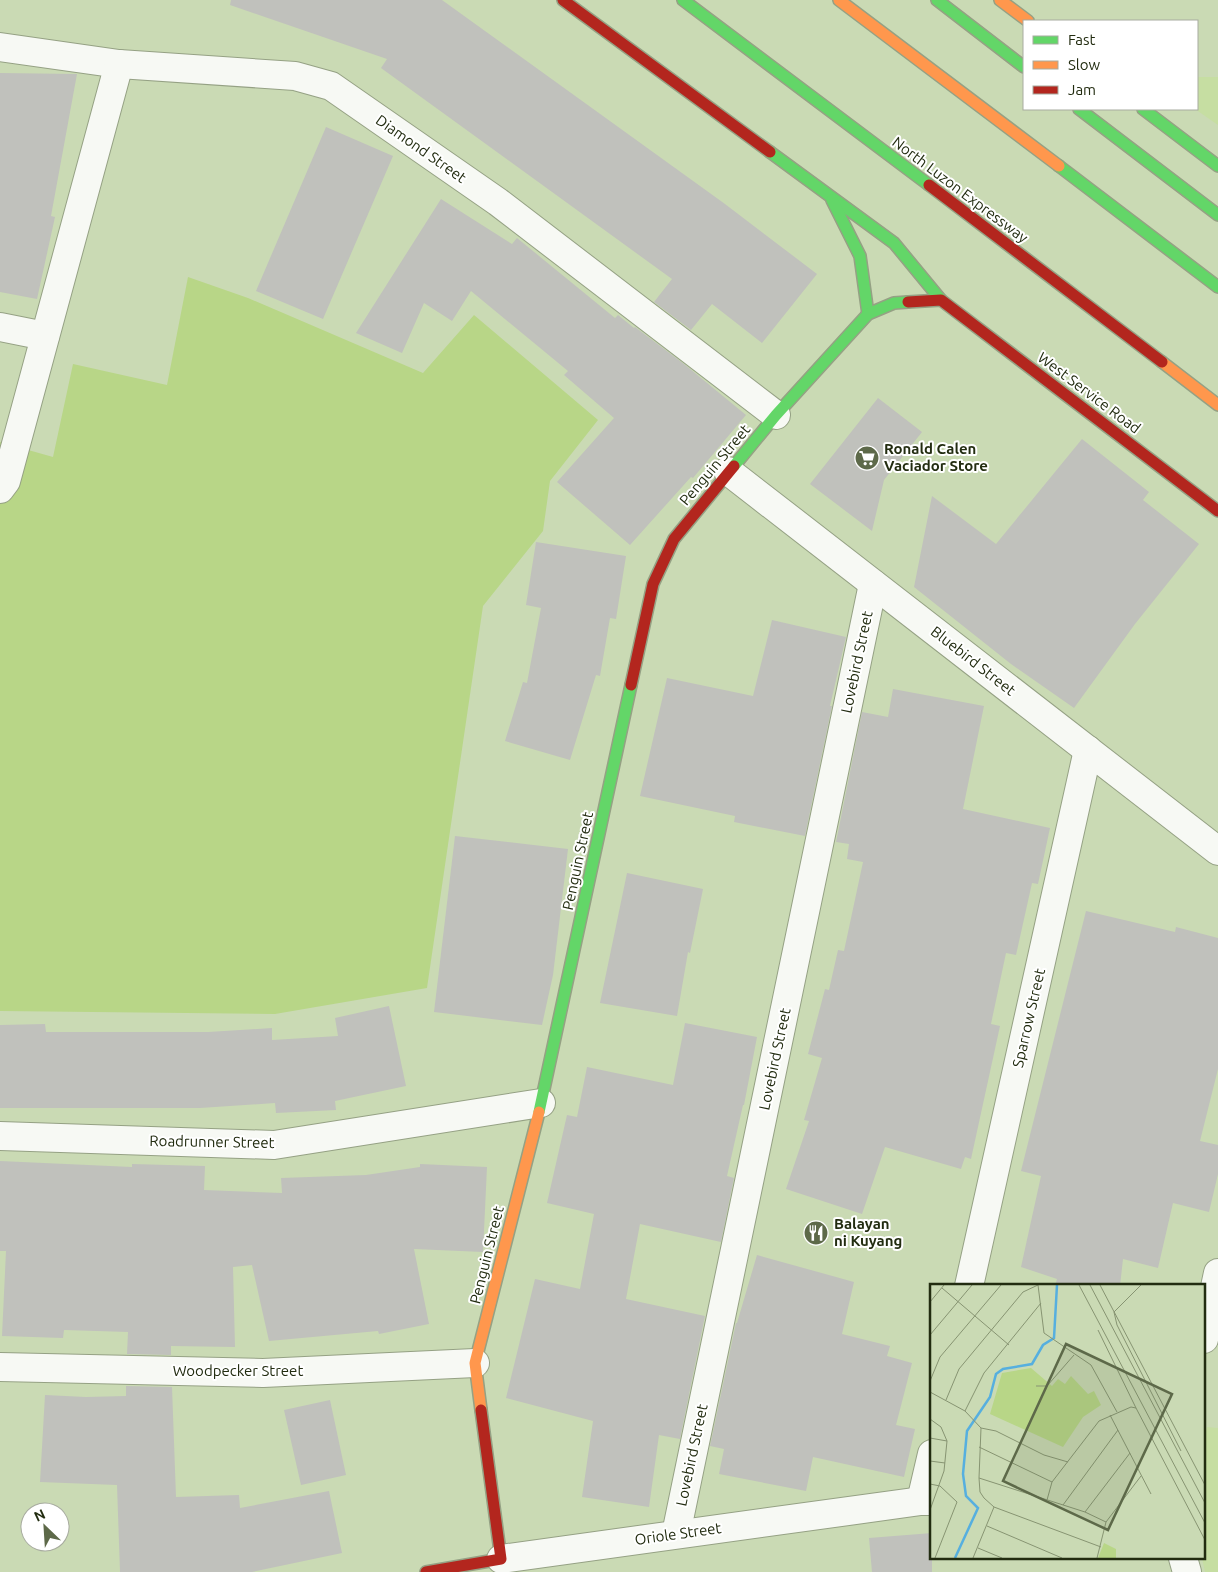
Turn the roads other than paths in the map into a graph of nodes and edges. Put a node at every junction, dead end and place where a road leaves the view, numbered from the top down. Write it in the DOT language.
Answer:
graph roads {
  1 [pos="563,0"];
  2 [pos="683,0"];
  3 [pos="839,0"];
  4 [pos="937,0"];
  5 [pos="1000,0"];
  6 [pos="1027,20"];
  7 [pos="0,47"];
  8 [pos="119,64"];
  9 [pos="1023,66"];
  10 [pos="1080,110"];
  11 [pos="1144,110"];
  12 [pos="1218,166"];
  13 [pos="830,196"];
  14 [pos="1218,215"];
  15 [pos="1218,288"];
  16 [pos="941,300"];
  17 [pos="868,314"];
  18 [pos="0,326"];
  19 [pos="45,336"];
  20 [pos="1218,405"];
  21 [pos="776,415"];
  22 [pos="728,472"];
  23 [pos="0,489"];
  24 [pos="1218,511"];
  25 [pos="874,584"];
  26 [pos="1088,750"];
  27 [pos="1218,851"];
  28 [pos="541,1103"];
  29 [pos="0,1136"];
  30 [pos="1218,1273"];
  31 [pos="969,1284"];
  32 [pos="1206,1330"];
  33 [pos="476,1362"];
  34 [pos="0,1367"];
  35 [pos="930,1470"];
  36 [pos="926,1501"];
  37 [pos="676,1534"];
  38 [pos="501,1559"];
  39 [pos="426,1572"];
  1 -- 13 [label="main road, West Service Road"];
  2 -- 20 [label="main road, North Luzon Expressway"];
  3 -- 15 [label="main road"];
  4 -- 9 [label="main road"];
  5 -- 6 [label="main road"];
  7 -- 8 [label="street, Diamond Street"];
  8 -- 19 [label="street"];
  8 -- 21 [label="street, Diamond Street"];
  10 -- 14 [label="main road"];
  11 -- 12 [label="main road"];
  13 -- 16 [label="main road, West Service Road"];
  13 -- 17 [label="main road"];
  16 -- 17 [label="main road, Penguin Street"];
  16 -- 24 [label="main road, West Service Road"];
  17 -- 21 [label="main road, Penguin Street"];
  18 -- 19 [label="street"];
  19 -- 23 [label="street"];
  21 -- 22 [label="main road, Penguin Street"];
  22 -- 25 [label="street, Bluebird Street"];
  22 -- 28 [label="main road, Penguin Street"];
  25 -- 26 [label="street, Bluebird Street"];
  25 -- 37 [label="street, Lovebird Street"];
  26 -- 27 [label="street, Bluebird Street"];
  26 -- 31 [label="street, Sparrow Street"];
  28 -- 29 [label="street, Roadrunner Street"];
  28 -- 33 [label="main road, Penguin Street"];
  30 -- 32 [label="street"];
  33 -- 34 [label="street, Woodpecker Street"];
  33 -- 38 [label="main road, Penguin Street"];
  35 -- 36 [label="street"];
  36 -- 37 [label="street, Oriole Street"];
  37 -- 38 [label="street, Oriole Street"];
  38 -- 39 [label="main road, Oriole Street"];
}
